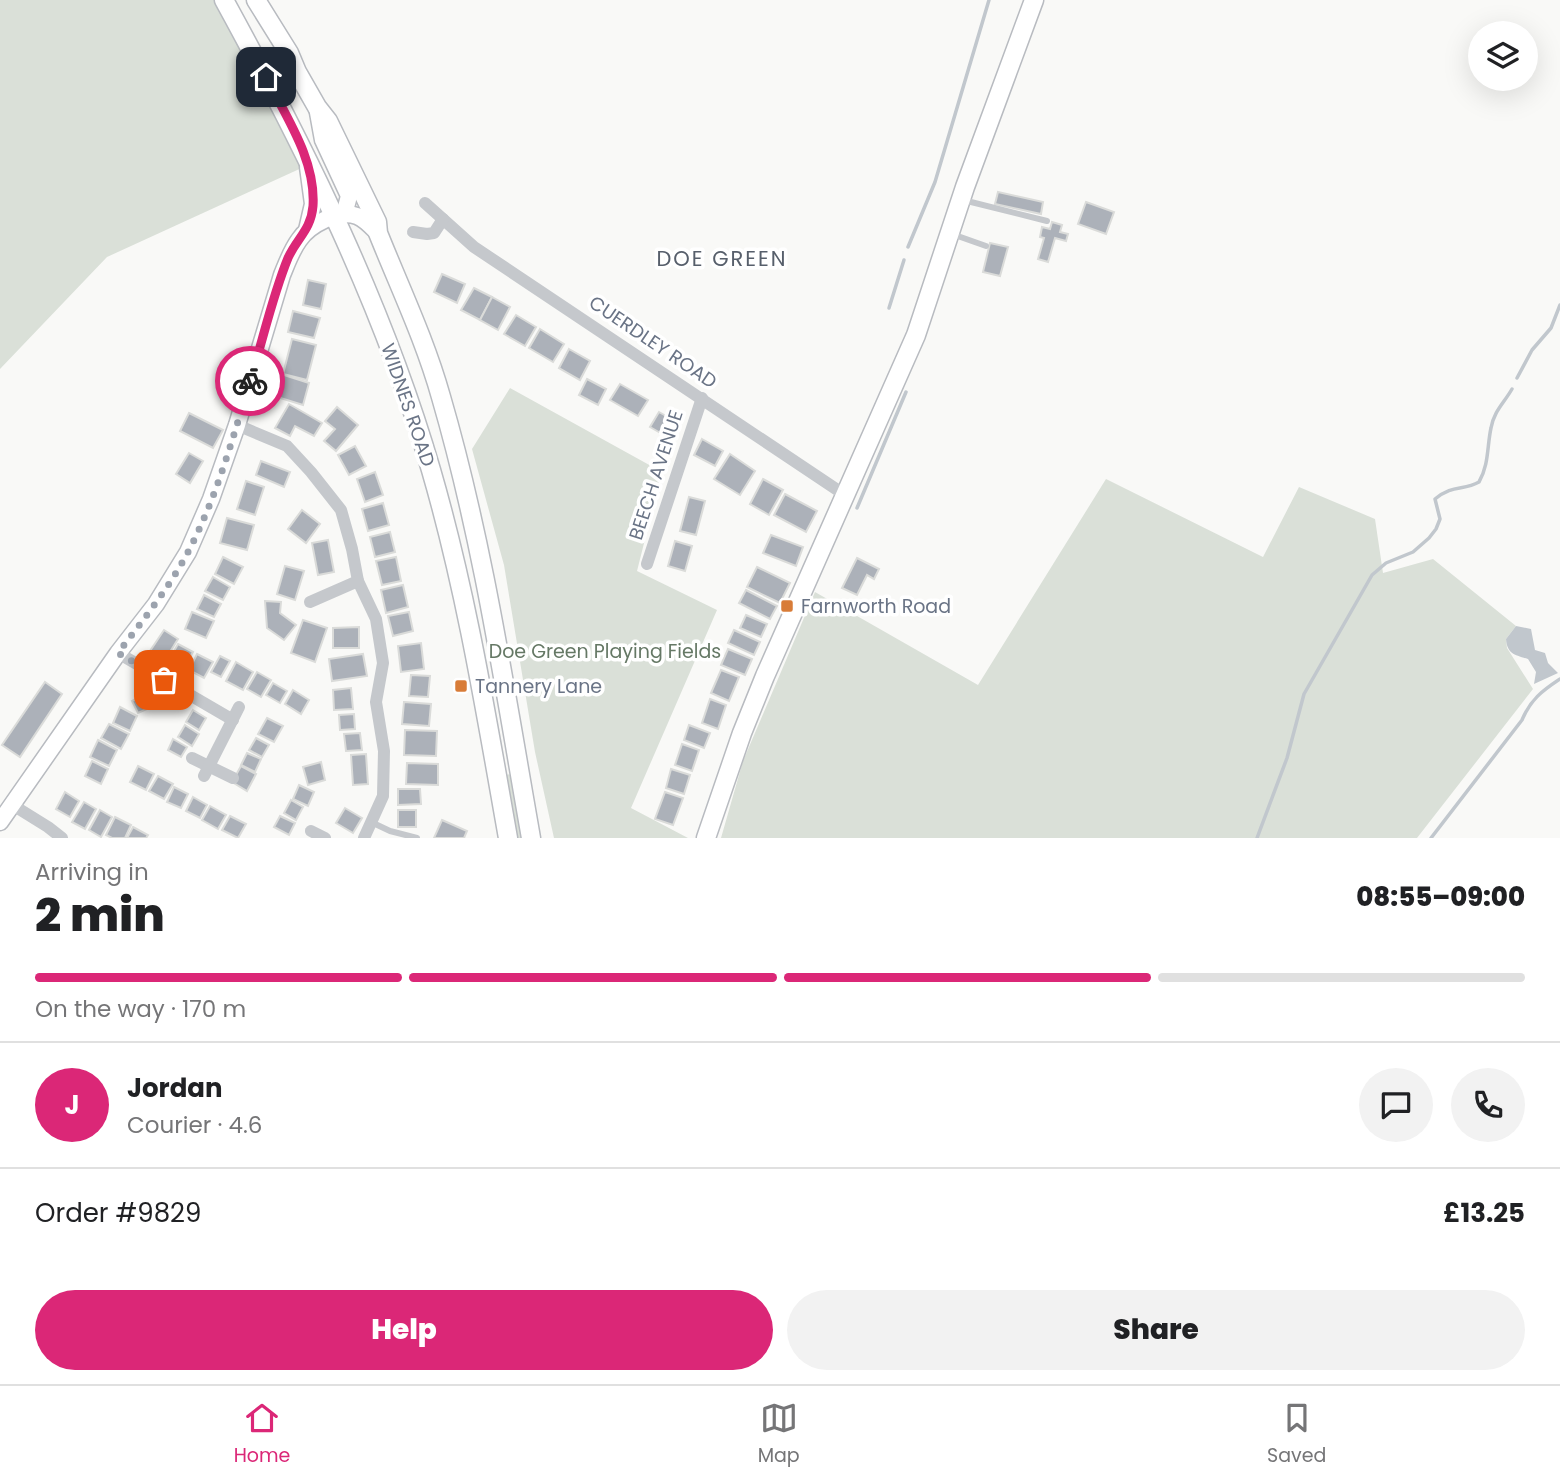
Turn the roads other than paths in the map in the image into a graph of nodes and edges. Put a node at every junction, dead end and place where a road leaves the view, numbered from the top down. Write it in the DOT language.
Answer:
graph roads {
  1 [pos="224,0"];
  2 [pos="256,0"];
  3 [pos="1034,0"];
  4 [pos="317,107"];
  5 [pos="305,155"];
  6 [pos="961,199"];
  7 [pos="425,203"];
  8 [pos="335,217"];
  9 [pos="443,219"];
  10 [pos="1047,221"];
  11 [pos="307,230"];
  12 [pos="413,232"];
  13 [pos="378,233"];
  14 [pos="950,234"];
  15 [pos="986,246"];
  16 [pos="702,398"];
  17 [pos="237,425"];
  18 [pos="845,495"];
  19 [pos="647,564"];
  20 [pos="358,581"];
  21 [pos="310,602"];
  22 [pos="118,653"];
  23 [pos="239,707"];
  24 [pos="233,720"];
  25 [pos="192,758"];
  26 [pos="206,771"];
  27 [pos="233,778"];
  28 [pos="11,804"];
  29 [pos="0,822"];
  30 [pos="371,822"];
  31 [pos="311,831"];
  32 [pos="62,838"];
  33 [pos="325,838"];
  34 [pos="365,838"];
  35 [pos="417,838"];
  36 [pos="508,838"];
  37 [pos="531,838"];
  38 [pos="706,838"];
  1 -- 5 [label="main road, WIDNES ROAD"];
  2 -- 4 [label="main road, WIDNES ROAD"];
  3 -- 6 [label="main road"];
  4 -- 8 [label="street"];
  4 -- 13 [label="main road, WIDNES ROAD"];
  5 -- 8 [label="main road, WIDNES ROAD"];
  5 -- 11 [label="street"];
  6 -- 10 [label="lane"];
  6 -- 14 [label="main road"];
  7 -- 9 [label="street, CUERDLEY ROAD"];
  8 -- 11 [label="street"];
  8 -- 13 [label="street"];
  8 -- 36 [label="main road, WIDNES ROAD"];
  9 -- 12 [label="street"];
  9 -- 16 [label="street, CUERDLEY ROAD"];
  11 -- 17 [label="street"];
  13 -- 37 [label="main road, WIDNES ROAD"];
  14 -- 15 [label="lane"];
  14 -- 18 [label="main road"];
  16 -- 18 [label="street, CUERDLEY ROAD"];
  16 -- 19 [label="street, BEECH AVENUE"];
  17 -- 20 [label="street"];
  17 -- 22 [label="street"];
  18 -- 38 [label="main road"];
  20 -- 21 [label="street"];
  20 -- 30 [label="street"];
  22 -- 24 [label="street"];
  22 -- 28 [label="street"];
  23 -- 24 [label="street"];
  24 -- 26 [label="street"];
  25 -- 26 [label="street"];
  26 -- 27 [label="street"];
  28 -- 29 [label="street"];
  28 -- 32 [label="street"];
  30 -- 34 [label="street"];
  30 -- 35 [label="lane"];
  31 -- 33 [label="street"];
}
